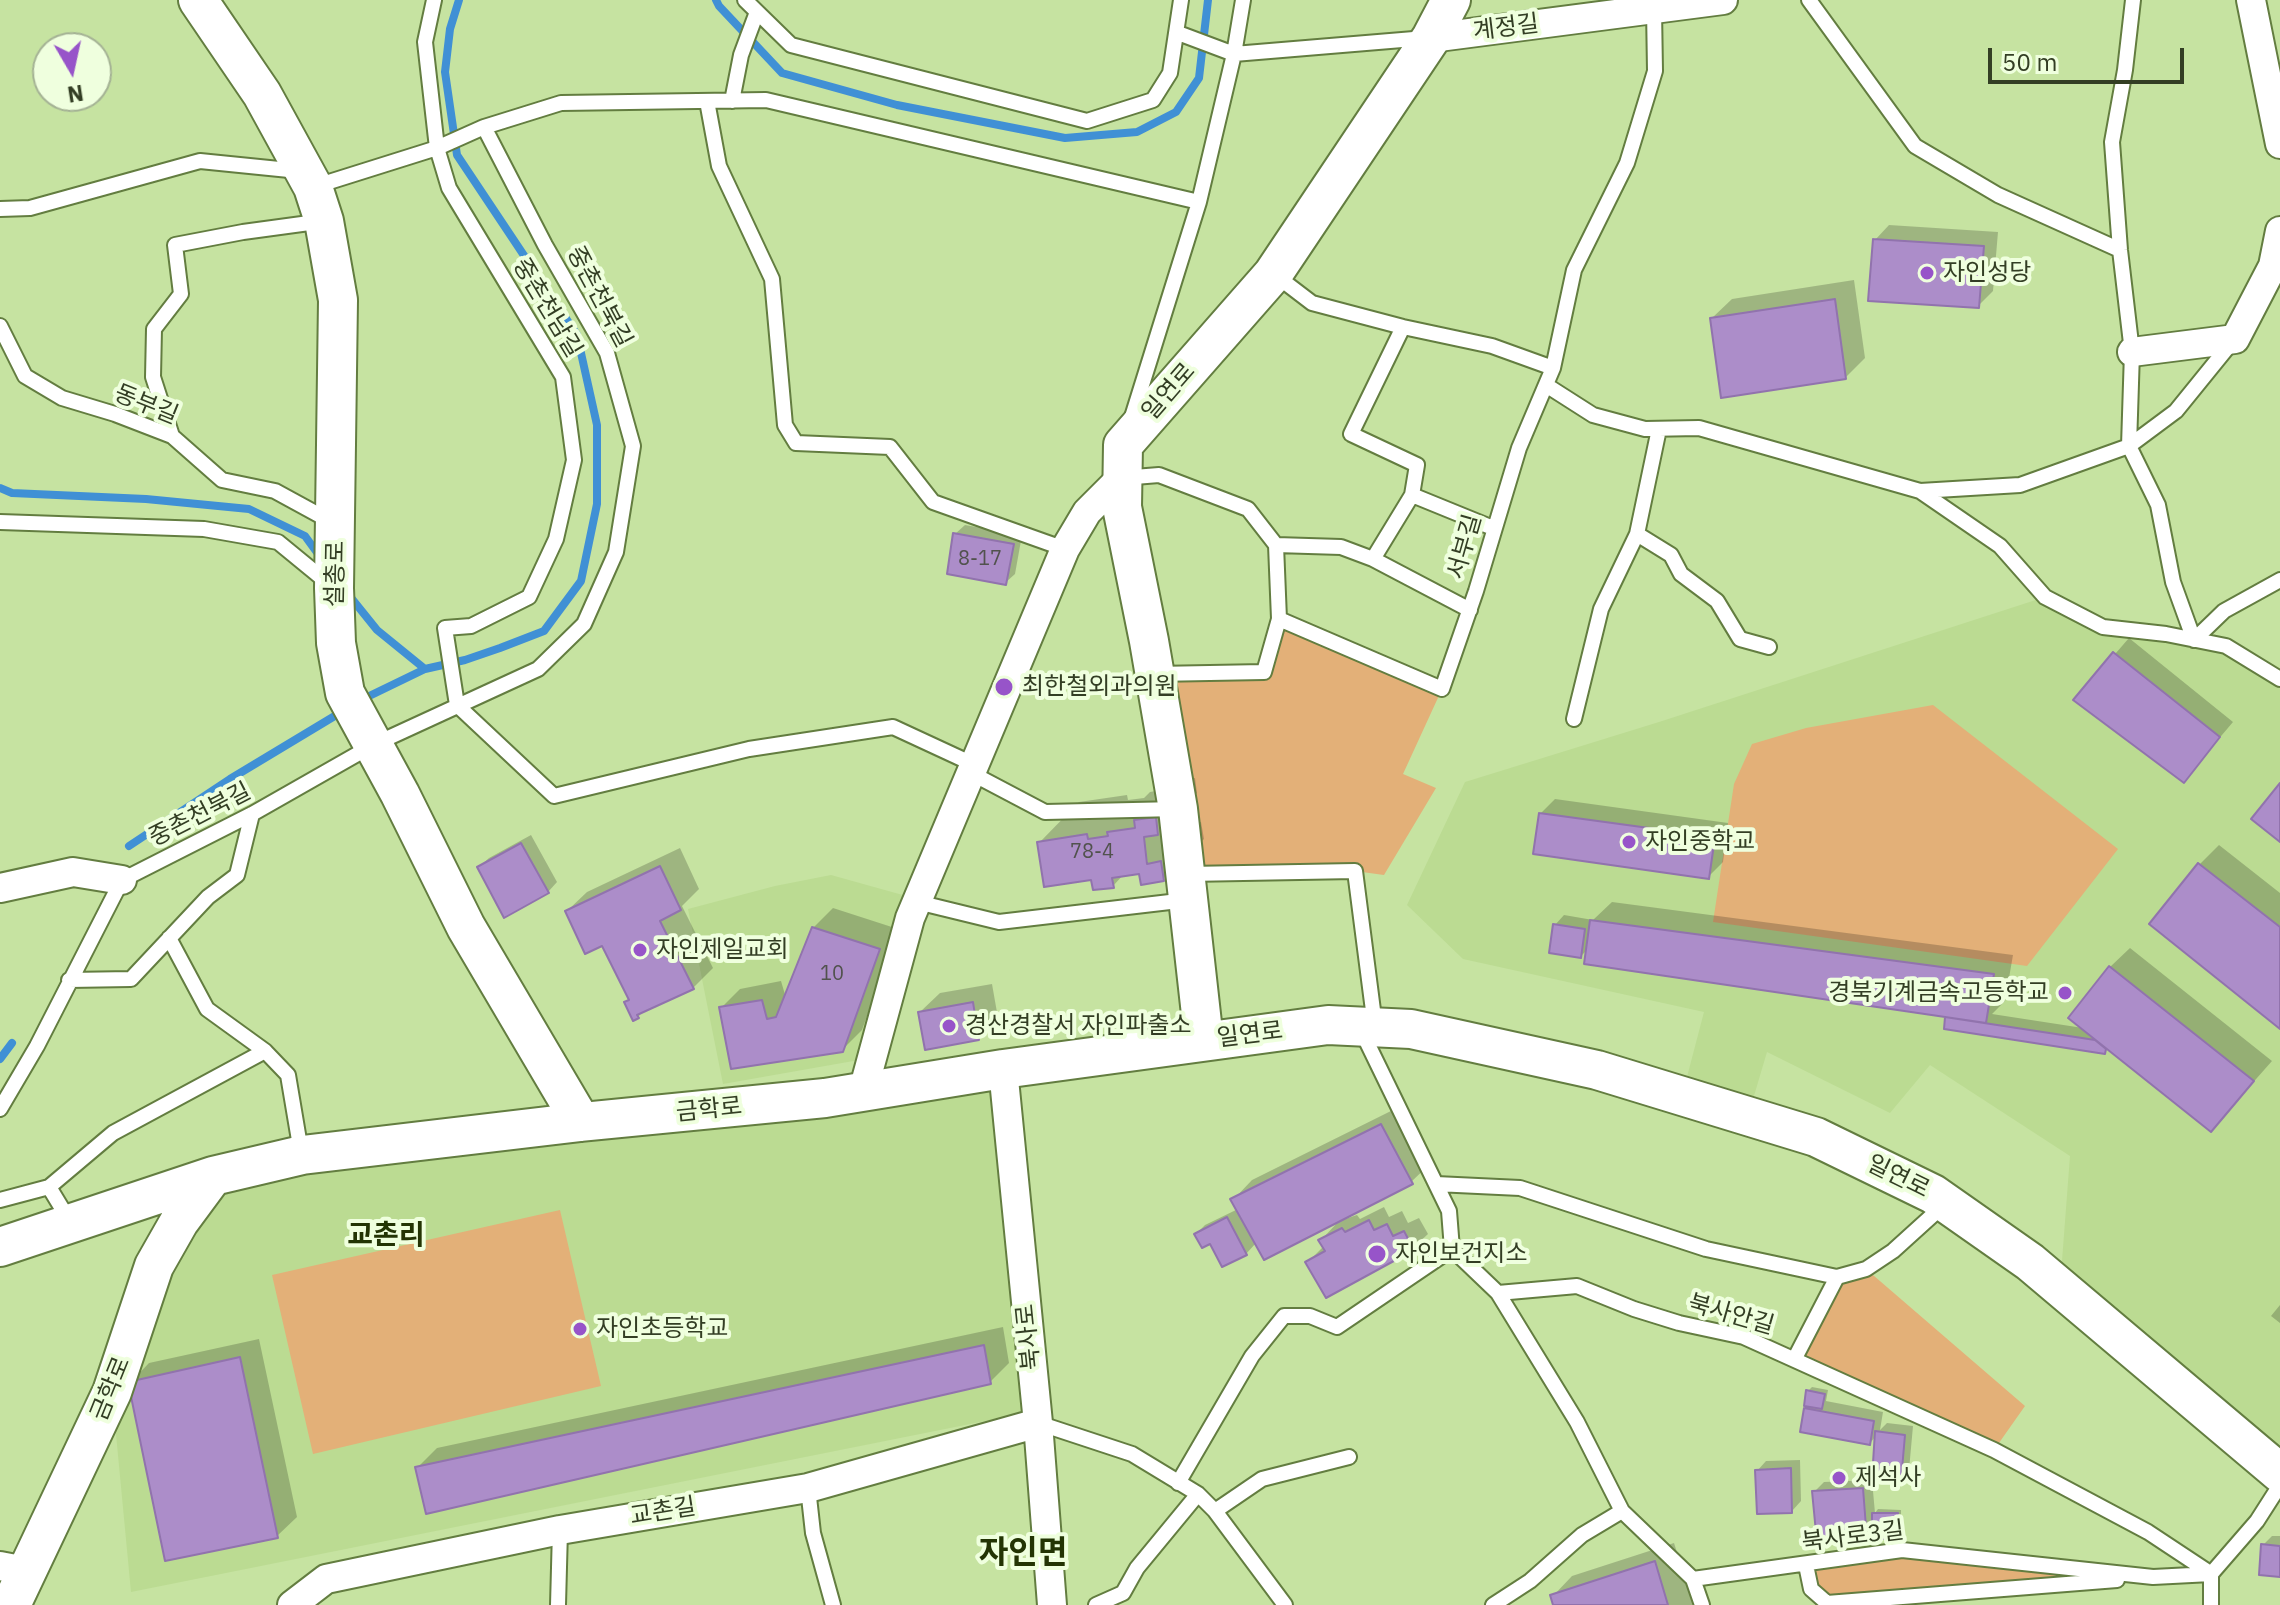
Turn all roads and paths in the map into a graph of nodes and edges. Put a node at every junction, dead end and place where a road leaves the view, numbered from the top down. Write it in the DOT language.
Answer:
graph roads {
  1 [pos="198,0"];
  2 [pos="434,0"];
  3 [pos="745,0"];
  4 [pos="1181,0"];
  5 [pos="1243,0"];
  6 [pos="1451,0"];
  7 [pos="1723,0"];
  8 [pos="1809,0"];
  9 [pos="2133,0"];
  10 [pos="2251,0"];
  11 [pos="1668,5"];
  12 [pos="757,12"];
  13 [pos="1178,33"];
  14 [pos="1431,38"];
  15 [pos="1234,54"];
  16 [pos="707,101"];
  17 [pos="732,101"];
  18 [pos="484,127"];
  19 [pos="2280,144"];
  20 [pos="437,148"];
  21 [pos="313,193"];
  22 [pos="1199,202"];
  23 [pos="0,209"];
  24 [pos="2280,231"];
  25 [pos="2120,250"];
  26 [pos="1273,274"];
  27 [pos="0,326"];
  28 [pos="1403,327"];
  29 [pos="2235,339"];
  30 [pos="2132,352"];
  31 [pos="1553,368"];
  32 [pos="1546,385"];
  33 [pos="1659,429"];
  34 [pos="172,436"];
  35 [pos="2129,446"];
  36 [pos="1122,461"];
  37 [pos="1920,491"];
  38 [pos="1412,495"];
  39 [pos="0,522"];
  40 [pos="337,525"];
  41 [pos="1493,528"];
  42 [pos="1637,534"];
  43 [pos="1276,545"];
  44 [pos="1065,549"];
  45 [pos="1373,559"];
  46 [pos="2280,580"];
  47 [pos="334,588"];
  48 [pos="1470,610"];
  49 [pos="1279,619"];
  50 [pos="2194,640"];
  51 [pos="1769,647"];
  52 [pos="1154,674"];
  53 [pos="2280,679"];
  54 [pos="457,705"];
  55 [pos="1574,719"];
  56 [pos="375,744"];
  57 [pos="973,769"];
  58 [pos="1178,809"];
  59 [pos="252,814"];
  60 [pos="122,880"];
  61 [pos="1186,887"];
  62 [pos="0,888"];
  63 [pos="917,902"];
  64 [pos="169,938"];
  65 [pos="69,980"];
  66 [pos="1367,1026"];
  67 [pos="1204,1041"];
  68 [pos="265,1051"];
  69 [pos="1003,1069"];
  70 [pos="863,1091"];
  71 [pos="0,1109"];
  72 [pos="581,1122"];
  73 [pos="302,1155"];
  74 [pos="213,1176"];
  75 [pos="1436,1184"];
  76 [pos="49,1187"];
  77 [pos="0,1200"];
  78 [pos="1946,1203"];
  79 [pos="71,1223"];
  80 [pos="5,1245"];
  81 [pos="1452,1249"];
  82 [pos="1837,1277"];
  83 [pos="1498,1293"];
  84 [pos="1795,1358"];
  85 [pos="1038,1423"];
  86 [pos="1349,1457"];
  87 [pos="2279,1473"];
  88 [pos="1178,1483"];
  89 [pos="808,1488"];
  90 [pos="1198,1494"];
  91 [pos="1215,1511"];
  92 [pos="1622,1511"];
  93 [pos="560,1530"];
  94 [pos="1806,1565"];
  95 [pos="13,1568"];
  96 [pos="2211,1574"];
  97 [pos="2153,1577"];
  98 [pos="1693,1579"];
  99 [pos="11,1605"];
  100 [pos="292,1605"];
  101 [pos="558,1605"];
  102 [pos="833,1605"];
  103 [pos="1052,1605"];
  104 [pos="1096,1605"];
  105 [pos="1285,1605"];
  106 [pos="1493,1605"];
  107 [pos="1702,1605"];
  108 [pos="2211,1605"];
  1 -- 21 [label="street, 설총로"];
  2 -- 20 [label="lane, 중촌천남길"];
  3 -- 12 [label="lane"];
  4 -- 13 [label="lane"];
  5 -- 15 [label="lane"];
  6 -- 14 [label="street, 일연로"];
  7 -- 11 [label="street, 계정길"];
  8 -- 25 [label="lane"];
  9 -- 25 [label="lane"];
  10 -- 19 [label="street"];
  11 -- 14 [label="street, 계정길"];
  11 -- 31 [label="lane, 서부길"];
  12 -- 13 [label="lane"];
  12 -- 17 [label="lane"];
  13 -- 15 [label="lane"];
  14 -- 15 [label="lane"];
  14 -- 26 [label="street, 일연로"];
  15 -- 22 [label="lane"];
  16 -- 17 [label="lane"];
  16 -- 18 [label="lane"];
  16 -- 44 [label="lane"];
  17 -- 22 [label="lane"];
  18 -- 20 [label="lane"];
  18 -- 54 [label="lane, 중촌천북길"];
  20 -- 21 [label="lane"];
  20 -- 54 [label="lane, 중촌천남길"];
  21 -- 23 [label="lane"];
  21 -- 34 [label="lane"];
  21 -- 40 [label="street, 설총로"];
  22 -- 36 [label="lane"];
  24 -- 29 [label="street"];
  25 -- 30 [label="lane"];
  26 -- 28 [label="lane"];
  26 -- 36 [label="street, 일연로"];
  27 -- 34 [label="lane, 동부길"];
  28 -- 31 [label="lane"];
  28 -- 38 [label="lane"];
  29 -- 30 [label="street"];
  29 -- 35 [label="lane"];
  30 -- 35 [label="lane"];
  31 -- 32 [label="lane, 서부길"];
  32 -- 33 [label="lane"];
  32 -- 41 [label="lane, 서부길"];
  33 -- 37 [label="lane"];
  33 -- 42 [label="lane"];
  34 -- 40 [label="lane, 동부길"];
  35 -- 37 [label="lane"];
  35 -- 50 [label="lane"];
  36 -- 43 [label="lane"];
  36 -- 44 [label="street"];
  36 -- 52 [label="street, 일연로"];
  37 -- 50 [label="lane"];
  38 -- 41 [label="lane"];
  38 -- 45 [label="lane"];
  39 -- 47 [label="lane"];
  40 -- 47 [label="street, 설총로"];
  41 -- 48 [label="lane, 서부길"];
  42 -- 51 [label="lane"];
  42 -- 55 [label="lane"];
  43 -- 45 [label="lane"];
  43 -- 49 [label="lane"];
  44 -- 57 [label="street"];
  45 -- 48 [label="lane"];
  46 -- 50 [label="lane"];
  47 -- 56 [label="street, 설총로"];
  48 -- 49 [label="lane, 서부길"];
  49 -- 52 [label="lane"];
  50 -- 53 [label="lane"];
  52 -- 58 [label="street, 일연로"];
  54 -- 56 [label="lane, 중촌천북길"];
  54 -- 57 [label="lane"];
  56 -- 59 [label="lane, 중촌천북길"];
  56 -- 72 [label="street, 설총로"];
  57 -- 58 [label="lane"];
  57 -- 63 [label="street"];
  58 -- 61 [label="street, 일연로"];
  59 -- 60 [label="lane, 중촌천북길"];
  59 -- 64 [label="lane"];
  60 -- 62 [label="street"];
  60 -- 65 [label="lane"];
  61 -- 63 [label="lane"];
  61 -- 66 [label="lane"];
  61 -- 67 [label="street, 일연로"];
  63 -- 70 [label="street"];
  64 -- 65 [label="lane"];
  64 -- 68 [label="lane"];
  65 -- 71 [label="lane"];
  66 -- 67 [label="street, 일연로"];
  66 -- 75 [label="lane"];
  66 -- 78 [label="street, 일연로"];
  67 -- 69 [label="street, 금학로"];
  68 -- 73 [label="lane"];
  68 -- 76 [label="lane"];
  69 -- 70 [label="street, 금학로"];
  69 -- 85 [label="street, 북사로"];
  70 -- 72 [label="street, 금학로"];
  72 -- 73 [label="street, 금학로"];
  73 -- 74 [label="street, 금학로"];
  74 -- 79 [label="street, 금학로"];
  74 -- 95 [label="street, 금학로"];
  75 -- 81 [label="lane"];
  75 -- 82 [label="lane"];
  76 -- 77 [label="lane"];
  76 -- 79 [label="lane"];
  78 -- 82 [label="lane"];
  78 -- 87 [label="street, 일연로"];
  79 -- 80 [label="street, 금학로"];
  81 -- 83 [label="lane"];
  81 -- 88 [label="lane"];
  82 -- 84 [label="lane"];
  83 -- 84 [label="lane, 북사안길"];
  83 -- 92 [label="lane"];
  84 -- 96 [label="lane, 북사안길"];
  85 -- 88 [label="lane"];
  85 -- 89 [label="street, 교촌길"];
  85 -- 103 [label="street, 북사로"];
  86 -- 91 [label="lane"];
  87 -- 96 [label="lane"];
  88 -- 90 [label="lane"];
  89 -- 93 [label="street, 교촌길"];
  89 -- 102 [label="lane"];
  90 -- 91 [label="lane"];
  90 -- 104 [label="lane"];
  91 -- 105 [label="lane"];
  92 -- 98 [label="lane"];
  92 -- 106 [label="lane"];
  93 -- 100 [label="street, 교촌길"];
  93 -- 101 [label="lane"];
  94 -- 97 [label="lane, 북사로3길"];
  94 -- 97 [label="lane"];
  94 -- 98 [label="lane, 북사로3길"];
  95 -- 99 [label="street, 금학로"];
  96 -- 97 [label="lane, 북사로3길"];
  96 -- 108 [label="lane"];
  98 -- 107 [label="lane"];
}
